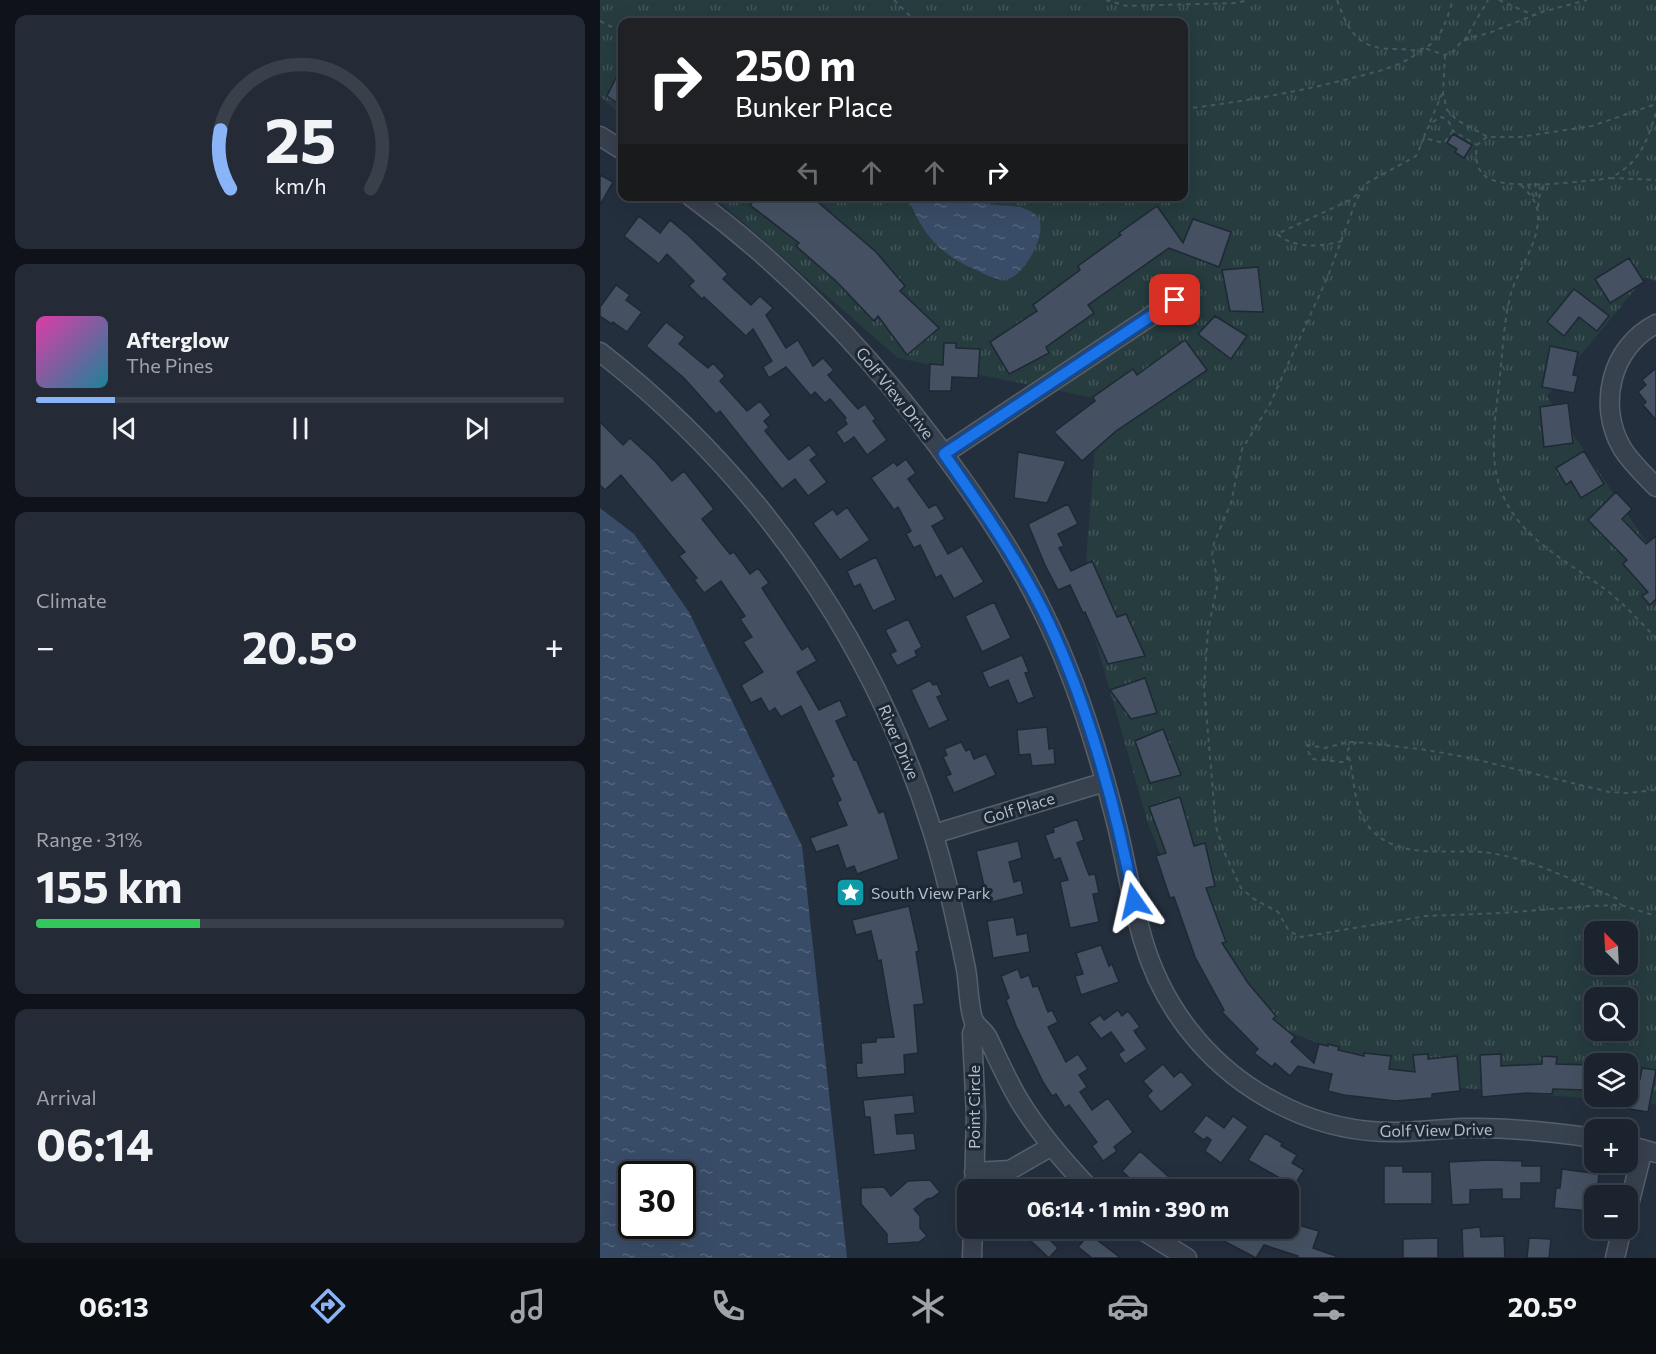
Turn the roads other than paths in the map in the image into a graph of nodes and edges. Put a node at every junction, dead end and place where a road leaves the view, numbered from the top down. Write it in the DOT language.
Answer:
graph roads {
  1 [pos="600,136"];
  2 [pos="618,147"];
  3 [pos="696,201"];
  4 [pos="1175,300"];
  5 [pos="1656,324"];
  6 [pos="600,352"];
  7 [pos="944,454"];
  8 [pos="1656,487"];
  9 [pos="1105,782"];
  10 [pos="934,834"];
  11 [pos="975,1024"];
  12 [pos="1584,1137"];
  13 [pos="1052,1146"];
  14 [pos="1642,1149"];
  15 [pos="974,1179"];
  16 [pos="981,1179"];
  17 [pos="1081,1179"];
  18 [pos="1634,1185"];
  19 [pos="973,1239"];
  20 [pos="1157,1239"];
  21 [pos="1619,1239"];
  22 [pos="972,1258"];
  23 [pos="1187,1258"];
  24 [pos="1615,1258"];
  1 -- 2 [label="street"];
  3 -- 7 [label="street, Golf View Drive"];
  4 -- 7 [label="street"];
  5 -- 8 [label="street"];
  6 -- 10 [label="street, River Drive"];
  7 -- 9 [label="street, Golf View Drive"];
  9 -- 10 [label="street, Golf Place"];
  9 -- 12 [label="street, Golf View Drive"];
  10 -- 11 [label="street, River Drive"];
  11 -- 13 [label="street, River Drive"];
  11 -- 15 [label="street, Point Circle"];
  13 -- 16 [label="street"];
  13 -- 17 [label="street, River Drive"];
  14 -- 18 [label="street"];
  19 -- 22 [label="street"];
  20 -- 23 [label="street"];
  21 -- 24 [label="street"];
}
